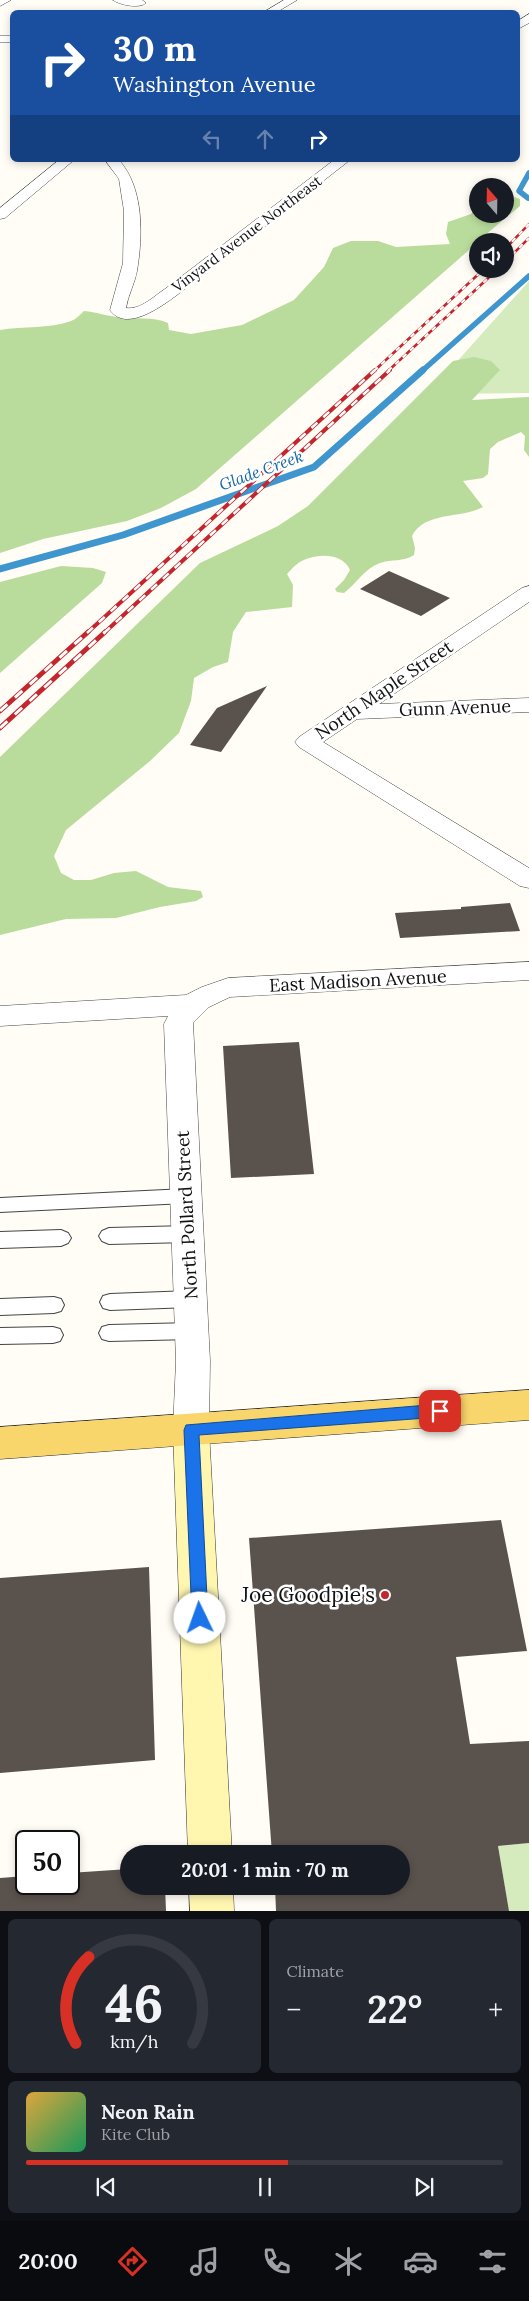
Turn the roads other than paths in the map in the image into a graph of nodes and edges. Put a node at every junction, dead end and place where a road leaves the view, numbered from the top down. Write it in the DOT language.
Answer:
graph roads {
  1 [pos="5,0"];
  2 [pos="118,0"];
  3 [pos="292,0"];
  4 [pos="0,3"];
  5 [pos="141,3"];
  6 [pos="274,10"];
  7 [pos="65,162"];
  8 [pos="113,162"];
  9 [pos="340,162"];
  10 [pos="0,215"];
  11 [pos="523,600"];
  12 [pos="529,706"];
  13 [pos="352,712"];
  14 [pos="529,880"];
  15 [pos="529,971"];
  16 [pos="191,1005"];
  17 [pos="0,1016"];
  18 [pos="186,1196"];
  19 [pos="0,1205"];
  20 [pos="188,1234"];
  21 [pos="110,1236"];
  22 [pos="61,1238"];
  23 [pos="0,1240"];
  24 [pos="191,1299"];
  25 [pos="110,1302"];
  26 [pos="54,1305"];
  27 [pos="0,1307"];
  28 [pos="192,1331"];
  29 [pos="109,1334"];
  30 [pos="53,1335"];
  31 [pos="0,1336"];
  32 [pos="529,1404"];
  33 [pos="191,1430"];
  34 [pos="0,1443"];
  35 [pos="210,1845"];
  36 [pos="211,1895"];
  37 [pos="212,1911"];
  1 -- 4 [label="street"];
  2 -- 5 [label="street"];
  3 -- 6 [label="street"];
  7 -- 10 [label="street"];
  8 -- 9 [label="street, Vinyard Avenue Northeast"];
  11 -- 13 [label="street, North Maple Street"];
  12 -- 13 [label="street, Gunn Avenue"];
  13 -- 14 [label="street, North Maple Street"];
  15 -- 16 [label="street, East Madison Avenue"];
  16 -- 17 [label="street"];
  16 -- 18 [label="street, North Pollard Street"];
  18 -- 19 [label="lane"];
  18 -- 20 [label="street, North Pollard Street"];
  20 -- 21 [label="lane"];
  20 -- 24 [label="street, North Pollard Street"];
  22 -- 23 [label="lane"];
  24 -- 25 [label="lane"];
  24 -- 28 [label="street, North Pollard Street"];
  26 -- 27 [label="lane"];
  28 -- 29 [label="lane"];
  28 -- 33 [label="street, North Pollard Street"];
  30 -- 31 [label="lane"];
  32 -- 33 [label="main road"];
  33 -- 34 [label="main road"];
  33 -- 35 [label="main road"];
  36 -- 37 [label="main road"];
}
